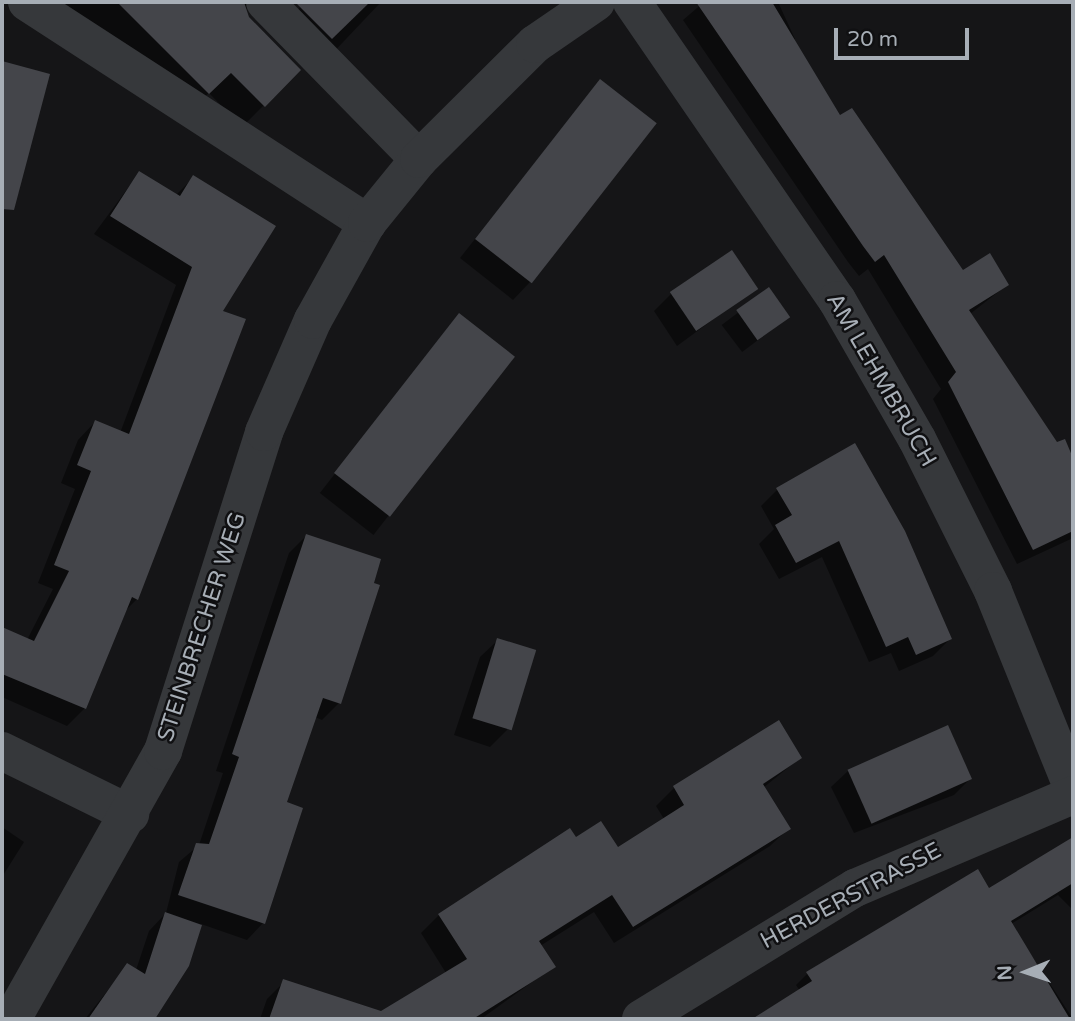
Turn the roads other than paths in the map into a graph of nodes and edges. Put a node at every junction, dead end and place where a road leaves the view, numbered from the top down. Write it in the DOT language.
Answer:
graph roads {
  1 [pos="27,2"];
  2 [pos="265,2"];
  3 [pos="596,2"];
  4 [pos="632,2"];
  5 [pos="419,159"];
  6 [pos="367,223"];
  7 [pos="2,751"];
  8 [pos="1073,789"];
  9 [pos="1073,795"];
  10 [pos="130,814"];
  11 [pos="12,1019"];
  12 [pos="641,1019"];
  1 -- 6 [label="street"];
  2 -- 5 [label="street"];
  3 -- 5 [label="street, STEINBRECHER WEG"];
  4 -- 8 [label="street, AM LEHMBRUCH"];
  5 -- 6 [label="street, STEINBRECHER WEG"];
  6 -- 10 [label="street, STEINBRECHER WEG"];
  7 -- 10 [label="street"];
  9 -- 12 [label="street, HERDERSTRASSE"];
  10 -- 11 [label="street, STEINBRECHER WEG"];
}
